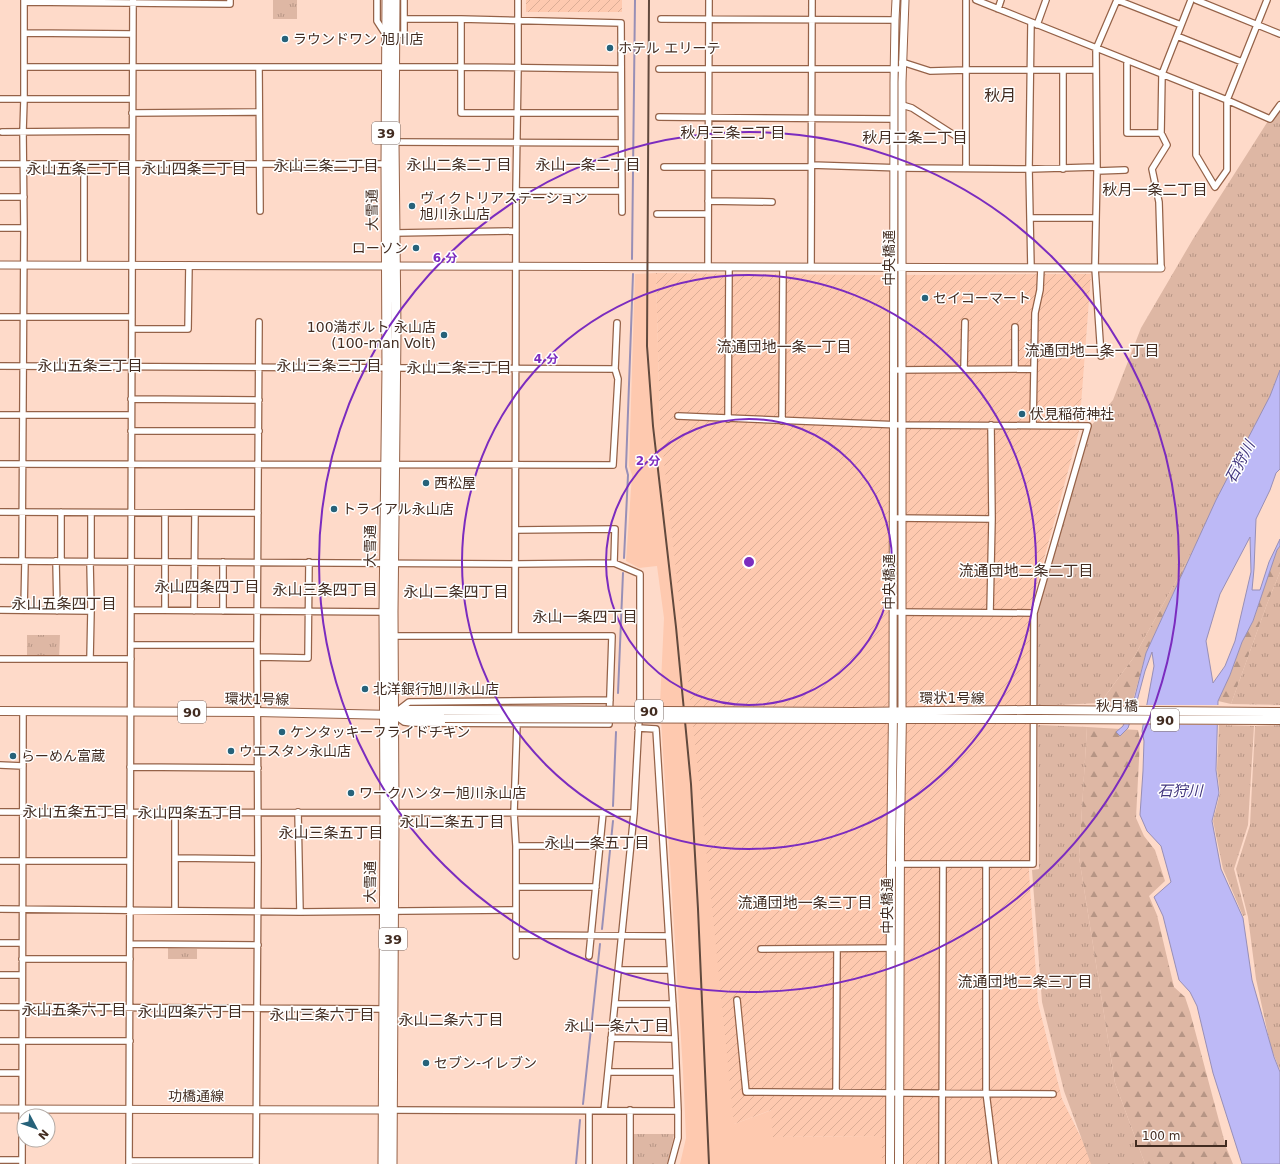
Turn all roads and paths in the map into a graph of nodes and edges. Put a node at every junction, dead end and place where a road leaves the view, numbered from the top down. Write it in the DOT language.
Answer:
graph roads {
  1 [pos="230,0"];
  2 [pos="377,0"];
  3 [pos="387,0"];
  4 [pos="395,0"];
  5 [pos="404,0"];
  6 [pos="518,0"];
  7 [pos="709,0"];
  8 [pos="812,0"];
  9 [pos="896,0"];
  10 [pos="905,0"];
  11 [pos="966,0"];
  12 [pos="976,0"];
  13 [pos="1001,0"];
  14 [pos="1046,0"];
  15 [pos="1117,0"];
  16 [pos="1191,0"];
  17 [pos="1196,0"];
  18 [pos="1268,0"];
  19 [pos="24,1"];
  20 [pos="132,1"];
  21 [pos="998,9"];
  22 [pos="461,19"];
  23 [pos="660,19"];
  24 [pos="812,19"];
  25 [pos="404,20"];
  26 [pos="518,20"];
  27 [pos="709,20"];
  28 [pos="894,20"];
  29 [pos="1034,24"];
  30 [pos="1181,25"];
  31 [pos="1257,25"];
  32 [pos="24,33"];
  33 [pos="132,34"];
  34 [pos="390,34"];
  35 [pos="1280,34"];
  36 [pos="1177,36"];
  37 [pos="1096,49"];
  38 [pos="1127,61"];
  39 [pos="1242,62"];
  40 [pos="902,65"];
  41 [pos="132,66"];
  42 [pos="24,67"];
  43 [pos="259,67"];
  44 [pos="390,67"];
  45 [pos="461,67"];
  46 [pos="518,68"];
  47 [pos="621,68"];
  48 [pos="708,68"];
  49 [pos="812,68"];
  50 [pos="659,69"];
  51 [pos="894,69"];
  52 [pos="966,70"];
  53 [pos="1031,70"];
  54 [pos="1063,70"];
  55 [pos="1096,70"];
  56 [pos="1162,74"];
  57 [pos="1196,88"];
  58 [pos="132,99"];
  59 [pos="0,100"];
  60 [pos="24,100"];
  61 [pos="1227,100"];
  62 [pos="902,105"];
  63 [pos="1280,105"];
  64 [pos="259,112"];
  65 [pos="518,112"];
  66 [pos="132,113"];
  67 [pos="621,113"];
  68 [pos="659,117"];
  69 [pos="708,117"];
  70 [pos="812,118"];
  71 [pos="893,119"];
  72 [pos="23,131"];
  73 [pos="132,131"];
  74 [pos="2,132"];
  75 [pos="1161,133"];
  76 [pos="390,142"];
  77 [pos="517,142"];
  78 [pos="965,142"];
  79 [pos="621,143"];
  80 [pos="0,164"];
  81 [pos="23,164"];
  82 [pos="84,164"];
  83 [pos="132,164"];
  84 [pos="386,164"];
  85 [pos="259,165"];
  86 [pos="708,166"];
  87 [pos="811,166"];
  88 [pos="664,167"];
  89 [pos="894,168"];
  90 [pos="902,168"];
  91 [pos="966,168"];
  92 [pos="1030,169"];
  93 [pos="1063,169"];
  94 [pos="1096,169"];
  95 [pos="1125,170"];
  96 [pos="516,191"];
  97 [pos="621,191"];
  98 [pos="0,196"];
  99 [pos="24,197"];
  100 [pos="708,201"];
  101 [pos="772,202"];
  102 [pos="260,211"];
  103 [pos="622,212"];
  104 [pos="657,214"];
  105 [pos="708,214"];
  106 [pos="1030,218"];
  107 [pos="1096,218"];
  108 [pos="0,228"];
  109 [pos="24,228"];
  110 [pos="516,231"];
  111 [pos="395,233"];
  112 [pos="0,265"];
  113 [pos="24,265"];
  114 [pos="84,265"];
  115 [pos="132,265"];
  116 [pos="189,265"];
  117 [pos="391,266"];
  118 [pos="516,266"];
  119 [pos="708,267"];
  120 [pos="728,267"];
  121 [pos="783,267"];
  122 [pos="811,267"];
  123 [pos="894,268"];
  124 [pos="902,268"];
  125 [pos="1031,268"];
  126 [pos="1041,268"];
  127 [pos="1095,268"];
  128 [pos="1161,268"];
  129 [pos="0,317"];
  130 [pos="24,317"];
  131 [pos="132,317"];
  132 [pos="259,322"];
  133 [pos="965,322"];
  134 [pos="617,323"];
  135 [pos="1015,327"];
  136 [pos="132,329"];
  137 [pos="1101,356"];
  138 [pos="0,366"];
  139 [pos="24,366"];
  140 [pos="132,366"];
  141 [pos="259,367"];
  142 [pos="391,368"];
  143 [pos="964,368"];
  144 [pos="516,369"];
  145 [pos="615,369"];
  146 [pos="902,369"];
  147 [pos="1016,369"];
  148 [pos="1034,369"];
  149 [pos="893,370"];
  150 [pos="131,399"];
  151 [pos="259,400"];
  152 [pos="0,415"];
  153 [pos="23,415"];
  154 [pos="131,415"];
  155 [pos="678,416"];
  156 [pos="728,419"];
  157 [pos="782,421"];
  158 [pos="893,424"];
  159 [pos="902,425"];
  160 [pos="992,425"];
  161 [pos="1033,425"];
  162 [pos="131,431"];
  163 [pos="259,431"];
  164 [pos="131,463"];
  165 [pos="0,464"];
  166 [pos="23,464"];
  167 [pos="258,464"];
  168 [pos="390,465"];
  169 [pos="516,466"];
  170 [pos="0,512"];
  171 [pos="22,512"];
  172 [pos="61,512"];
  173 [pos="91,513"];
  174 [pos="131,513"];
  175 [pos="165,513"];
  176 [pos="194,513"];
  177 [pos="258,513"];
  178 [pos="893,518"];
  179 [pos="901,518"];
  180 [pos="992,519"];
  181 [pos="516,530"];
  182 [pos="0,561"];
  183 [pos="23,561"];
  184 [pos="59,561"];
  185 [pos="90,562"];
  186 [pos="131,562"];
  187 [pos="165,562"];
  188 [pos="194,562"];
  189 [pos="223,562"];
  190 [pos="258,562"];
  191 [pos="309,562"];
  192 [pos="389,562"];
  193 [pos="614,563"];
  194 [pos="516,564"];
  195 [pos="0,610"];
  196 [pos="24,610"];
  197 [pos="131,610"];
  198 [pos="165,610"];
  199 [pos="57,611"];
  200 [pos="91,611"];
  201 [pos="194,611"];
  202 [pos="223,611"];
  203 [pos="258,611"];
  204 [pos="309,612"];
  205 [pos="388,612"];
  206 [pos="893,612"];
  207 [pos="902,612"];
  208 [pos="990,612"];
  209 [pos="1034,613"];
  210 [pos="388,636"];
  211 [pos="515,636"];
  212 [pos="257,644"];
  213 [pos="131,645"];
  214 [pos="258,657"];
  215 [pos="0,659"];
  216 [pos="90,659"];
  217 [pos="131,659"];
  218 [pos="610,700"];
  219 [pos="0,711"];
  220 [pos="23,711"];
  221 [pos="130,712"];
  222 [pos="257,712"];
  223 [pos="1280,712"];
  224 [pos="388,715"];
  225 [pos="897,715"];
  226 [pos="1051,715"];
  227 [pos="1280,720"];
  228 [pos="517,724"];
  229 [pos="638,728"];
  230 [pos="0,766"];
  231 [pos="23,766"];
  232 [pos="130,767"];
  233 [pos="258,768"];
  234 [pos="0,812"];
  235 [pos="23,812"];
  236 [pos="130,812"];
  237 [pos="175,812"];
  238 [pos="258,812"];
  239 [pos="298,812"];
  240 [pos="389,813"];
  241 [pos="514,813"];
  242 [pos="603,813"];
  243 [pos="634,813"];
  244 [pos="516,846"];
  245 [pos="600,846"];
  246 [pos="175,858"];
  247 [pos="258,858"];
  248 [pos="0,861"];
  249 [pos="23,861"];
  250 [pos="130,861"];
  251 [pos="895,864"];
  252 [pos="943,864"];
  253 [pos="986,864"];
  254 [pos="516,887"];
  255 [pos="596,887"];
  256 [pos="0,909"];
  257 [pos="22,910"];
  258 [pos="130,910"];
  259 [pos="175,910"];
  260 [pos="516,910"];
  261 [pos="258,911"];
  262 [pos="300,912"];
  263 [pos="388,912"];
  264 [pos="516,935"];
  265 [pos="591,936"];
  266 [pos="622,936"];
  267 [pos="668,936"];
  268 [pos="0,943"];
  269 [pos="22,943"];
  270 [pos="130,944"];
  271 [pos="258,945"];
  272 [pos="895,948"];
  273 [pos="761,949"];
  274 [pos="837,949"];
  275 [pos="516,956"];
  276 [pos="589,956"];
  277 [pos="22,959"];
  278 [pos="130,959"];
  279 [pos="619,970"];
  280 [pos="670,970"];
  281 [pos="0,975"];
  282 [pos="22,975"];
  283 [pos="737,1000"];
  284 [pos="615,1004"];
  285 [pos="672,1004"];
  286 [pos="0,1007"];
  287 [pos="22,1007"];
  288 [pos="130,1007"];
  289 [pos="256,1008"];
  290 [pos="388,1009"];
  291 [pos="611,1038"];
  292 [pos="675,1039"];
  293 [pos="0,1041"];
  294 [pos="22,1041"];
  295 [pos="130,1041"];
  296 [pos="608,1072"];
  297 [pos="676,1072"];
  298 [pos="0,1073"];
  299 [pos="22,1073"];
  300 [pos="836,1092"];
  301 [pos="891,1092"];
  302 [pos="899,1092"];
  303 [pos="986,1092"];
  304 [pos="942,1093"];
  305 [pos="1053,1094"];
  306 [pos="22,1108"];
  307 [pos="0,1109"];
  308 [pos="16,1109"];
  309 [pos="56,1109"];
  310 [pos="130,1109"];
  311 [pos="256,1109"];
  312 [pos="387,1110"];
  313 [pos="630,1110"];
  314 [pos="678,1110"];
  315 [pos="589,1111"];
  316 [pos="604,1111"];
  317 [pos="22,1148"];
  318 [pos="0,1160"];
  319 [pos="22,1162"];
  320 [pos="129,1162"];
  321 [pos="256,1162"];
  322 [pos="383,1164"];
  323 [pos="392,1164"];
  324 [pos="589,1164"];
  325 [pos="630,1164"];
  326 [pos="671,1164"];
  327 [pos="890,1164"];
  328 [pos="899,1164"];
  329 [pos="942,1164"];
  330 [pos="994,1164"];
  1 -- 20 [label="street"];
  2 -- 34 [label="street"];
  3 -- 34 [label="highway, 大雪通 / 39"];
  4 -- 34 [label="highway, 大雪通 / 39"];
  5 -- 25 [label="street"];
  6 -- 26 [label="street"];
  7 -- 27 [label="street"];
  8 -- 24 [label="street"];
  9 -- 28 [label="street, 中央橋通"];
  10 -- 40 [label="street, 中央橋通"];
  11 -- 52 [label="street"];
  12 -- 21 [label="street"];
  13 -- 21 [label="street"];
  14 -- 29 [label="street"];
  15 -- 30 [label="street"];
  15 -- 37 [label="street"];
  16 -- 30 [label="street"];
  17 -- 31 [label="street"];
  18 -- 31 [label="street"];
  19 -- 20 [label="street"];
  19 -- 32 [label="street"];
  20 -- 33 [label="street"];
  21 -- 29 [label="street"];
  22 -- 25 [label="street"];
  22 -- 26 [label="street"];
  22 -- 45 [label="street"];
  23 -- 27 [label="street"];
  24 -- 27 [label="street"];
  24 -- 28 [label="street"];
  24 -- 49 [label="street"];
  25 -- 34 [label="street"];
  26 -- 46 [label="street"];
  26 -- 47 [label="street"];
  27 -- 48 [label="street"];
  28 -- 51 [label="street, 中央橋通"];
  29 -- 37 [label="street"];
  29 -- 53 [label="street"];
  30 -- 36 [label="street"];
  31 -- 35 [label="street"];
  31 -- 39 [label="street"];
  32 -- 33 [label="street"];
  32 -- 42 [label="street"];
  33 -- 41 [label="street"];
  34 -- 44 [label="highway, 大雪通 / 39"];
  36 -- 39 [label="street"];
  36 -- 56 [label="street"];
  37 -- 38 [label="street"];
  37 -- 55 [label="street"];
  38 -- 56 [label="street"];
  38 -- 75 [label="street"];
  39 -- 61 [label="street"];
  40 -- 51 [label="street"];
  40 -- 52 [label="street"];
  40 -- 62 [label="street, 中央橋通"];
  41 -- 42 [label="street"];
  41 -- 43 [label="street"];
  41 -- 58 [label="street"];
  42 -- 60 [label="street"];
  43 -- 44 [label="street"];
  43 -- 64 [label="street"];
  44 -- 45 [label="street"];
  44 -- 76 [label="highway, 大雪通 / 39"];
  45 -- 46 [label="street"];
  45 -- 65 [label="street"];
  46 -- 47 [label="street"];
  46 -- 65 [label="street"];
  47 -- 67 [label="street"];
  48 -- 49 [label="street"];
  48 -- 50 [label="street"];
  48 -- 69 [label="street"];
  49 -- 51 [label="street"];
  49 -- 70 [label="street"];
  51 -- 71 [label="street, 中央橋通"];
  52 -- 53 [label="street"];
  52 -- 78 [label="street"];
  53 -- 54 [label="street"];
  53 -- 92 [label="street"];
  54 -- 55 [label="street"];
  54 -- 93 [label="street"];
  55 -- 94 [label="street"];
  56 -- 57 [label="street"];
  56 -- 75 [label="street"];
  57 -- 61 [label="street"];
  57 -- 61 [label="street"];
  58 -- 60 [label="street"];
  58 -- 66 [label="street"];
  59 -- 60 [label="street"];
  60 -- 72 [label="street"];
  61 -- 63 [label="street"];
  62 -- 78 [label="street"];
  62 -- 90 [label="street, 中央橋通"];
  64 -- 66 [label="street"];
  64 -- 85 [label="street"];
  65 -- 67 [label="street"];
  65 -- 77 [label="street"];
  66 -- 73 [label="street"];
  67 -- 79 [label="street"];
  68 -- 69 [label="street"];
  69 -- 70 [label="street"];
  69 -- 86 [label="street"];
  70 -- 71 [label="street"];
  70 -- 87 [label="street"];
  71 -- 89 [label="street, 中央橋通"];
  72 -- 73 [label="street"];
  72 -- 74 [label="street"];
  72 -- 81 [label="street"];
  73 -- 83 [label="street"];
  75 -- 128 [label="street"];
  76 -- 77 [label="street"];
  76 -- 84 [label="highway, 大雪通 / 39"];
  76 -- 111 [label="highway, 大雪通 / 39"];
  77 -- 79 [label="street"];
  77 -- 96 [label="street"];
  78 -- 91 [label="street"];
  79 -- 97 [label="street"];
  80 -- 81 [label="street"];
  81 -- 82 [label="street"];
  81 -- 99 [label="street"];
  82 -- 83 [label="street"];
  82 -- 114 [label="street"];
  83 -- 85 [label="street"];
  83 -- 115 [label="street"];
  84 -- 85 [label="street"];
  84 -- 117 [label="highway, 大雪通 / 39"];
  85 -- 102 [label="street"];
  86 -- 87 [label="street"];
  86 -- 88 [label="street"];
  86 -- 100 [label="street"];
  87 -- 89 [label="street"];
  87 -- 122 [label="street"];
  89 -- 90 [label="street"];
  89 -- 123 [label="street, 中央橋通"];
  90 -- 91 [label="street"];
  90 -- 124 [label="street, 中央橋通"];
  91 -- 92 [label="street"];
  92 -- 93 [label="street"];
  92 -- 106 [label="street"];
  93 -- 94 [label="street"];
  94 -- 95 [label="street"];
  94 -- 107 [label="street"];
  96 -- 97 [label="street"];
  96 -- 110 [label="street"];
  97 -- 103 [label="street"];
  98 -- 99 [label="street"];
  99 -- 109 [label="street"];
  100 -- 101 [label="street"];
  100 -- 105 [label="street"];
  104 -- 105 [label="street"];
  105 -- 119 [label="street"];
  106 -- 107 [label="street"];
  106 -- 125 [label="street"];
  107 -- 127 [label="street"];
  108 -- 109 [label="street"];
  109 -- 113 [label="street"];
  110 -- 111 [label="street"];
  110 -- 118 [label="street"];
  111 -- 117 [label="highway, 大雪通 / 39"];
  112 -- 113 [label="street"];
  113 -- 114 [label="street"];
  113 -- 130 [label="street"];
  114 -- 115 [label="street"];
  115 -- 116 [label="street"];
  115 -- 131 [label="street"];
  116 -- 117 [label="street"];
  116 -- 136 [label="street"];
  117 -- 118 [label="street"];
  117 -- 142 [label="highway, 大雪通 / 39"];
  118 -- 119 [label="street"];
  118 -- 144 [label="street"];
  119 -- 120 [label="street"];
  120 -- 121 [label="street"];
  120 -- 156 [label="street"];
  121 -- 122 [label="street"];
  121 -- 157 [label="street"];
  122 -- 123 [label="street"];
  123 -- 124 [label="street"];
  123 -- 149 [label="street, 中央橋通"];
  124 -- 125 [label="street"];
  124 -- 146 [label="street, 中央橋通"];
  125 -- 126 [label="street"];
  126 -- 127 [label="street"];
  126 -- 148 [label="street"];
  127 -- 128 [label="street"];
  127 -- 137 [label="street"];
  129 -- 130 [label="street"];
  130 -- 131 [label="street"];
  130 -- 139 [label="street"];
  131 -- 136 [label="street"];
  132 -- 141 [label="street"];
  133 -- 143 [label="street"];
  134 -- 145 [label="street"];
  135 -- 147 [label="street"];
  136 -- 140 [label="street"];
  138 -- 139 [label="street"];
  139 -- 140 [label="street"];
  139 -- 153 [label="street"];
  140 -- 141 [label="street"];
  140 -- 150 [label="street"];
  141 -- 142 [label="street"];
  141 -- 151 [label="street"];
  142 -- 144 [label="street"];
  142 -- 168 [label="highway, 大雪通 / 39"];
  143 -- 146 [label="street"];
  143 -- 147 [label="street"];
  144 -- 145 [label="street"];
  144 -- 169 [label="street"];
  145 -- 169 [label="street"];
  146 -- 149 [label="street"];
  146 -- 159 [label="street, 中央橋通"];
  147 -- 148 [label="street"];
  148 -- 161 [label="street"];
  149 -- 158 [label="street, 中央橋通"];
  150 -- 151 [label="street"];
  150 -- 154 [label="street"];
  151 -- 163 [label="street"];
  152 -- 153 [label="street"];
  153 -- 154 [label="street"];
  153 -- 166 [label="street"];
  154 -- 162 [label="street"];
  155 -- 156 [label="street"];
  156 -- 157 [label="street"];
  157 -- 158 [label="street"];
  158 -- 159 [label="street"];
  158 -- 178 [label="street, 中央橋通"];
  159 -- 160 [label="street"];
  159 -- 179 [label="street, 中央橋通"];
  160 -- 161 [label="street"];
  160 -- 180 [label="street"];
  161 -- 209 [label="street"];
  162 -- 163 [label="street"];
  162 -- 164 [label="street"];
  163 -- 167 [label="street"];
  164 -- 166 [label="street"];
  164 -- 167 [label="street"];
  164 -- 174 [label="street"];
  165 -- 166 [label="street"];
  166 -- 171 [label="street"];
  167 -- 168 [label="street"];
  167 -- 177 [label="street"];
  168 -- 169 [label="street"];
  168 -- 192 [label="highway, 大雪通 / 39"];
  169 -- 181 [label="street"];
  170 -- 171 [label="street"];
  171 -- 172 [label="street"];
  171 -- 183 [label="street"];
  172 -- 173 [label="street"];
  172 -- 184 [label="street"];
  173 -- 174 [label="street"];
  173 -- 185 [label="street"];
  174 -- 175 [label="street"];
  174 -- 186 [label="street"];
  175 -- 176 [label="street"];
  175 -- 187 [label="street"];
  176 -- 177 [label="street"];
  176 -- 188 [label="street"];
  177 -- 190 [label="street"];
  178 -- 179 [label="street"];
  178 -- 206 [label="street, 中央橋通"];
  179 -- 180 [label="street"];
  179 -- 207 [label="street, 中央橋通"];
  180 -- 208 [label="street"];
  181 -- 193 [label="street"];
  181 -- 194 [label="street"];
  182 -- 183 [label="street"];
  183 -- 184 [label="street"];
  183 -- 196 [label="street"];
  184 -- 185 [label="street"];
  184 -- 199 [label="street"];
  185 -- 186 [label="street"];
  185 -- 200 [label="street"];
  186 -- 187 [label="street"];
  186 -- 197 [label="street"];
  187 -- 188 [label="street"];
  187 -- 198 [label="street"];
  188 -- 189 [label="street"];
  188 -- 201 [label="street"];
  189 -- 190 [label="street"];
  189 -- 202 [label="street"];
  190 -- 191 [label="street"];
  190 -- 203 [label="street"];
  191 -- 192 [label="street"];
  191 -- 204 [label="street"];
  192 -- 194 [label="street"];
  192 -- 205 [label="highway, 大雪通 / 39"];
  193 -- 194 [label="street"];
  193 -- 229 [label="street"];
  194 -- 211 [label="street"];
  195 -- 196 [label="street"];
  196 -- 199 [label="street"];
  197 -- 198 [label="street"];
  197 -- 213 [label="street"];
  198 -- 201 [label="street"];
  199 -- 200 [label="street"];
  200 -- 216 [label="street"];
  201 -- 202 [label="street"];
  202 -- 203 [label="street"];
  203 -- 204 [label="street"];
  203 -- 212 [label="street"];
  204 -- 205 [label="street"];
  204 -- 214 [label="street"];
  205 -- 210 [label="highway, 大雪通 / 39"];
  206 -- 207 [label="street"];
  206 -- 225 [label="street, 中央橋通"];
  207 -- 208 [label="street"];
  207 -- 225 [label="street, 中央橋通"];
  208 -- 209 [label="street"];
  209 -- 253 [label="street"];
  210 -- 211 [label="street"];
  210 -- 224 [label="highway, 大雪通 / 39"];
  211 -- 218 [label="street"];
  212 -- 213 [label="street"];
  212 -- 214 [label="street"];
  213 -- 217 [label="street"];
  214 -- 222 [label="street"];
  215 -- 216 [label="street"];
  216 -- 217 [label="street"];
  217 -- 221 [label="street"];
  218 -- 224 [label="street"];
  218 -- 228 [label="street"];
  219 -- 220 [label="main road, 環状1号線 / 90"];
  220 -- 221 [label="main road, 環状1号線 / 90"];
  220 -- 231 [label="street"];
  221 -- 222 [label="main road, 環状1号線 / 90"];
  221 -- 232 [label="street"];
  222 -- 224 [label="main road, 環状1号線 / 90"];
  222 -- 233 [label="street"];
  223 -- 226 [label="main road, 秋月橋 / 90"];
  224 -- 225 [label="main road, 環状1号線 / 90, bridge"];
  224 -- 228 [label="street"];
  224 -- 240 [label="highway, 大雪通 / 39"];
  225 -- 226 [label="main road, 環状1号線 / 90, bridge"];
  225 -- 226 [label="main road, 環状1号線 / 90, bridge"];
  225 -- 251 [label="main road, 中央橋通"];
  226 -- 227 [label="main road, 秋月橋 / 90"];
  228 -- 241 [label="street"];
  229 -- 243 [label="street"];
  229 -- 267 [label="street"];
  230 -- 231 [label="street"];
  231 -- 235 [label="street"];
  232 -- 233 [label="street"];
  232 -- 236 [label="street"];
  233 -- 238 [label="street"];
  234 -- 235 [label="street"];
  235 -- 236 [label="street"];
  235 -- 249 [label="street"];
  236 -- 237 [label="street"];
  236 -- 250 [label="street"];
  237 -- 238 [label="street"];
  237 -- 246 [label="street"];
  238 -- 239 [label="street"];
  238 -- 247 [label="street"];
  239 -- 240 [label="street"];
  239 -- 262 [label="street"];
  240 -- 241 [label="street"];
  240 -- 263 [label="highway, 大雪通 / 39"];
  241 -- 242 [label="street"];
  241 -- 244 [label="street"];
  242 -- 243 [label="street"];
  242 -- 245 [label="street"];
  243 -- 266 [label="street"];
  244 -- 245 [label="street"];
  244 -- 254 [label="street"];
  245 -- 255 [label="street"];
  246 -- 247 [label="street"];
  246 -- 259 [label="street"];
  247 -- 261 [label="street"];
  248 -- 249 [label="street"];
  249 -- 250 [label="street"];
  249 -- 257 [label="street"];
  250 -- 258 [label="street"];
  251 -- 252 [label="street"];
  251 -- 272 [label="main road, 中央橋通"];
  252 -- 253 [label="street"];
  252 -- 304 [label="street"];
  253 -- 303 [label="street"];
  254 -- 255 [label="street"];
  254 -- 260 [label="street"];
  255 -- 265 [label="street"];
  256 -- 257 [label="street"];
  257 -- 258 [label="street"];
  257 -- 269 [label="street"];
  258 -- 259 [label="street"];
  258 -- 270 [label="street"];
  259 -- 261 [label="street"];
  260 -- 263 [label="street"];
  260 -- 264 [label="street"];
  261 -- 262 [label="street"];
  261 -- 271 [label="street"];
  262 -- 263 [label="street"];
  263 -- 290 [label="highway, 大雪通 / 39"];
  264 -- 265 [label="street"];
  264 -- 275 [label="street"];
  265 -- 266 [label="street"];
  265 -- 276 [label="street"];
  266 -- 267 [label="street"];
  266 -- 279 [label="street"];
  267 -- 280 [label="street"];
  268 -- 269 [label="street"];
  269 -- 277 [label="street"];
  270 -- 271 [label="street"];
  270 -- 278 [label="street"];
  271 -- 289 [label="street"];
  272 -- 274 [label="street"];
  272 -- 301 [label="main road, 中央橋通"];
  272 -- 302 [label="main road, 中央橋通"];
  273 -- 274 [label="street"];
  274 -- 300 [label="street"];
  277 -- 278 [label="street"];
  277 -- 282 [label="street"];
  278 -- 288 [label="street"];
  279 -- 280 [label="street"];
  279 -- 284 [label="street"];
  280 -- 285 [label="street"];
  281 -- 282 [label="street"];
  282 -- 287 [label="street"];
  283 -- 300 [label="street"];
  284 -- 285 [label="street"];
  284 -- 291 [label="street"];
  285 -- 292 [label="street"];
  286 -- 287 [label="street"];
  287 -- 288 [label="street"];
  287 -- 294 [label="street"];
  288 -- 289 [label="street"];
  288 -- 295 [label="street"];
  289 -- 290 [label="street"];
  289 -- 311 [label="street"];
  290 -- 312 [label="highway, 大雪通 / 39"];
  291 -- 292 [label="street"];
  291 -- 296 [label="street"];
  292 -- 297 [label="street"];
  293 -- 294 [label="street"];
  294 -- 295 [label="street"];
  294 -- 299 [label="street"];
  295 -- 310 [label="street"];
  296 -- 297 [label="street"];
  296 -- 316 [label="street"];
  297 -- 314 [label="street"];
  298 -- 299 [label="street"];
  299 -- 306 [label="street"];
  300 -- 301 [label="street"];
  301 -- 302 [label="street"];
  301 -- 327 [label="main road, 中央橋通"];
  302 -- 304 [label="street"];
  302 -- 328 [label="main road, 中央橋通"];
  303 -- 304 [label="street"];
  303 -- 305 [label="street"];
  303 -- 330 [label="street"];
  304 -- 329 [label="street"];
  307 -- 308 [label="street, 功橋通線"];
  309 -- 310 [label="street, 功橋通線"];
  310 -- 311 [label="street, 功橋通線"];
  310 -- 320 [label="street"];
  311 -- 312 [label="street, 功橋通線"];
  311 -- 321 [label="street"];
  312 -- 315 [label="street"];
  312 -- 322 [label="highway, 大雪通 / 39"];
  312 -- 323 [label="highway, 大雪通 / 39"];
  313 -- 314 [label="street"];
  313 -- 316 [label="street"];
  313 -- 325 [label="street"];
  314 -- 326 [label="street"];
  315 -- 316 [label="street"];
  315 -- 324 [label="street"];
  317 -- 319 [label="street"];
  318 -- 319 [label="street"];
  320 -- 321 [label="street"];
}
